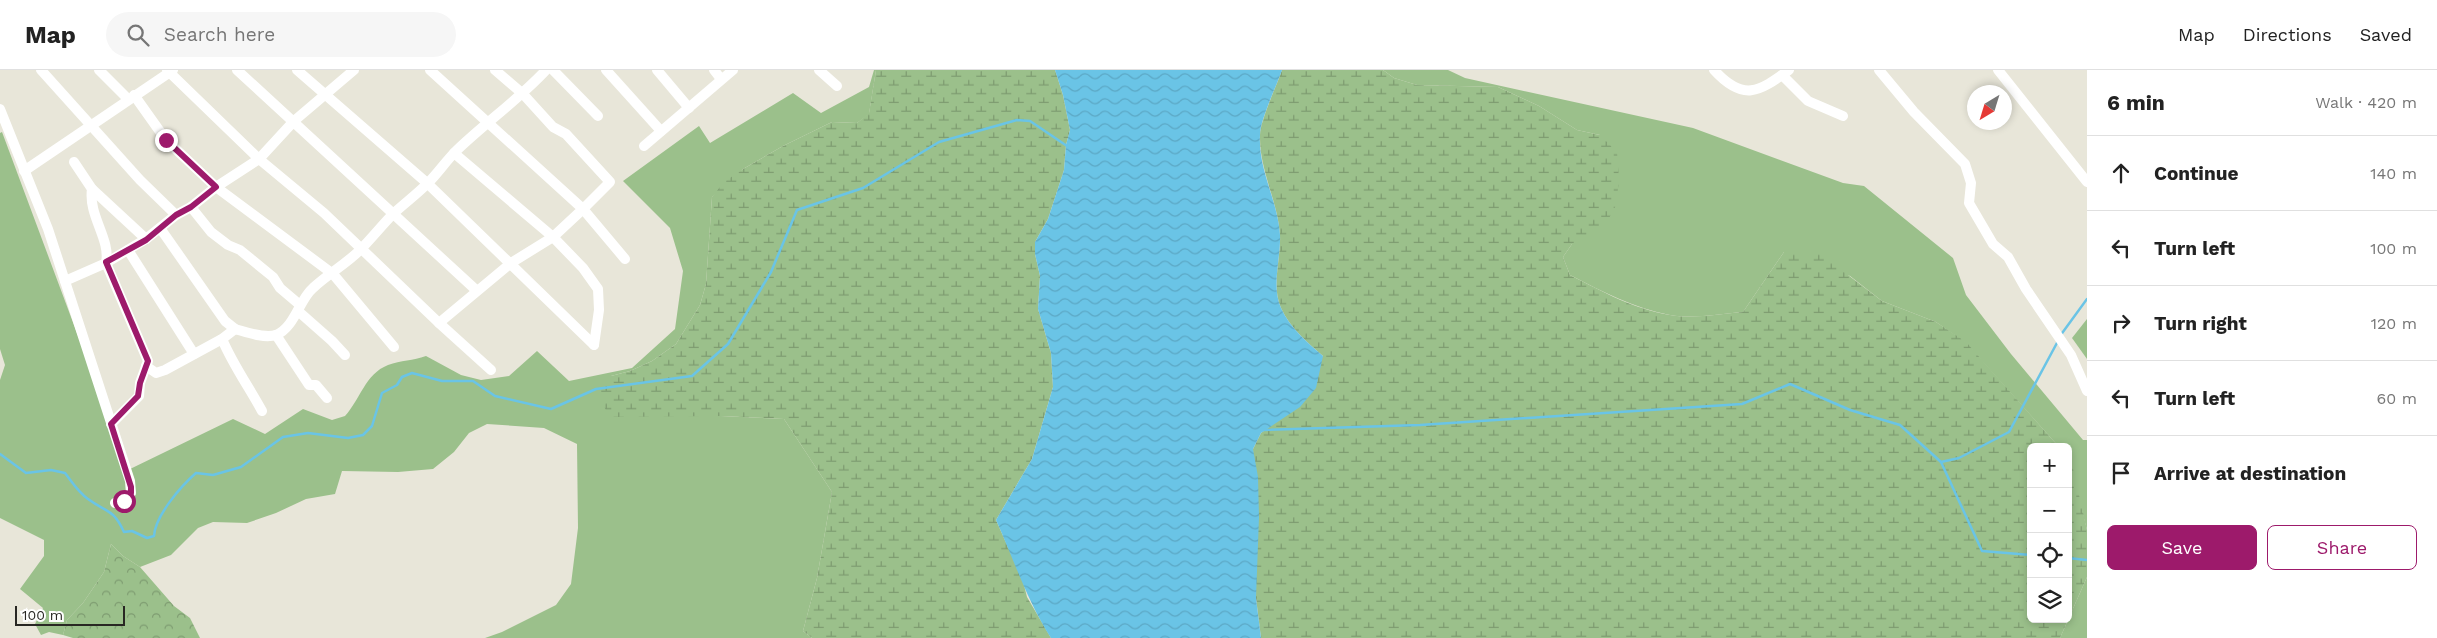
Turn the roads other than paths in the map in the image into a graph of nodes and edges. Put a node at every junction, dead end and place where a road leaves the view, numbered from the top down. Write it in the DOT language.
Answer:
graph roads {
  1 [pos="41,70"];
  2 [pos="99,70"];
  3 [pos="237,70"];
  4 [pos="297,70"];
  5 [pos="354,70"];
  6 [pos="430,70"];
  7 [pos="495,70"];
  8 [pos="546,70"];
  9 [pos="553,70"];
  10 [pos="606,70"];
  11 [pos="657,70"];
  12 [pos="714,70"];
  13 [pos="732,70"];
  14 [pos="819,70"];
  15 [pos="1714,70"];
  16 [pos="1879,70"];
  17 [pos="1998,70"];
  18 [pos="170,71"];
  19 [pos="1781,73"];
  20 [pos="721,78"];
  21 [pos="837,86"];
  22 [pos="326,93"];
  23 [pos="523,94"];
  24 [pos="131,97"];
  25 [pos="689,108"];
  26 [pos="0,110"];
  27 [pos="598,116"];
  28 [pos="1843,116"];
  29 [pos="294,121"];
  30 [pos="488,121"];
  31 [pos="93,125"];
  32 [pos="662,131"];
  33 [pos="644,146"];
  34 [pos="454,153"];
  35 [pos="259,159"];
  36 [pos="74,162"];
  37 [pos="24,171"];
  38 [pos="2087,182"];
  39 [pos="427,184"];
  40 [pos="216,187"];
  41 [pos="92,189"];
  42 [pos="191,207"];
  43 [pos="584,209"];
  44 [pos="393,214"];
  45 [pos="176,215"];
  46 [pos="160,228"];
  47 [pos="553,237"];
  48 [pos="146,240"];
  49 [pos="361,249"];
  50 [pos="128,250"];
  51 [pos="625,259"];
  52 [pos="106,262"];
  53 [pos="511,263"];
  54 [pos="333,274"];
  55 [pos="65,281"];
  56 [pos="476,290"];
  57 [pos="299,308"];
  58 [pos="439,323"];
  59 [pos="235,329"];
  60 [pos="276,335"];
  61 [pos="222,339"];
  62 [pos="394,347"];
  63 [pos="194,354"];
  64 [pos="345,356"];
  65 [pos="146,366"];
  66 [pos="492,370"];
  67 [pos="2087,391"];
  68 [pos="2087,396"];
  69 [pos="327,398"];
  70 [pos="2087,401"];
  71 [pos="262,411"];
  72 [pos="111,424"];
  73 [pos="115,503"];
  1 -- 31 [label="street"];
  2 -- 24 [label="street"];
  3 -- 29 [label="street"];
  4 -- 22 [label="street"];
  5 -- 22 [label="street"];
  6 -- 30 [label="street"];
  7 -- 23 [label="street"];
  8 -- 23 [label="street"];
  9 -- 27 [label="street"];
  10 -- 32 [label="street"];
  11 -- 25 [label="street"];
  12 -- 20 [label="street"];
  13 -- 20 [label="street"];
  14 -- 21 [label="street"];
  15 -- 19 [label="street"];
  16 -- 67 [label="street"];
  17 -- 38 [label="street"];
  18 -- 24 [label="street"];
  18 -- 35 [label="street"];
  19 -- 28 [label="street"];
  20 -- 25 [label="street"];
  22 -- 29 [label="street"];
  22 -- 39 [label="street"];
  23 -- 30 [label="street"];
  23 -- 43 [label="street"];
  24 -- 31 [label="street"];
  24 -- 40 [label="street"];
  25 -- 32 [label="street"];
  26 -- 37 [label="street"];
  29 -- 35 [label="street"];
  29 -- 44 [label="street"];
  30 -- 34 [label="street"];
  30 -- 43 [label="street"];
  31 -- 37 [label="street"];
  31 -- 45 [label="street"];
  32 -- 33 [label="street"];
  34 -- 39 [label="street"];
  34 -- 47 [label="street"];
  35 -- 40 [label="street"];
  35 -- 49 [label="street"];
  36 -- 41 [label="street"];
  37 -- 55 [label="street"];
  39 -- 44 [label="street"];
  39 -- 53 [label="street"];
  40 -- 42 [label="street"];
  40 -- 54 [label="street"];
  41 -- 48 [label="street"];
  41 -- 52 [label="street"];
  42 -- 45 [label="street"];
  42 -- 57 [label="street"];
  43 -- 47 [label="street"];
  43 -- 51 [label="street"];
  44 -- 49 [label="street"];
  44 -- 56 [label="street"];
  45 -- 46 [label="street"];
  46 -- 48 [label="street"];
  46 -- 59 [label="street"];
  47 -- 53 [label="street"];
  47 -- 53 [label="street"];
  48 -- 50 [label="street"];
  49 -- 54 [label="street"];
  49 -- 58 [label="street"];
  50 -- 52 [label="street"];
  50 -- 63 [label="street"];
  52 -- 55 [label="street"];
  52 -- 65 [label="street"];
  53 -- 56 [label="street"];
  54 -- 57 [label="street"];
  54 -- 62 [label="street"];
  55 -- 72 [label="street"];
  56 -- 58 [label="street"];
  57 -- 60 [label="street"];
  57 -- 64 [label="street"];
  58 -- 66 [label="street"];
  59 -- 60 [label="street"];
  59 -- 61 [label="street"];
  60 -- 69 [label="street"];
  61 -- 63 [label="street"];
  61 -- 71 [label="street"];
  63 -- 65 [label="street"];
  65 -- 72 [label="street"];
  68 -- 70 [label="street"];
  72 -- 73 [label="street"];
}
